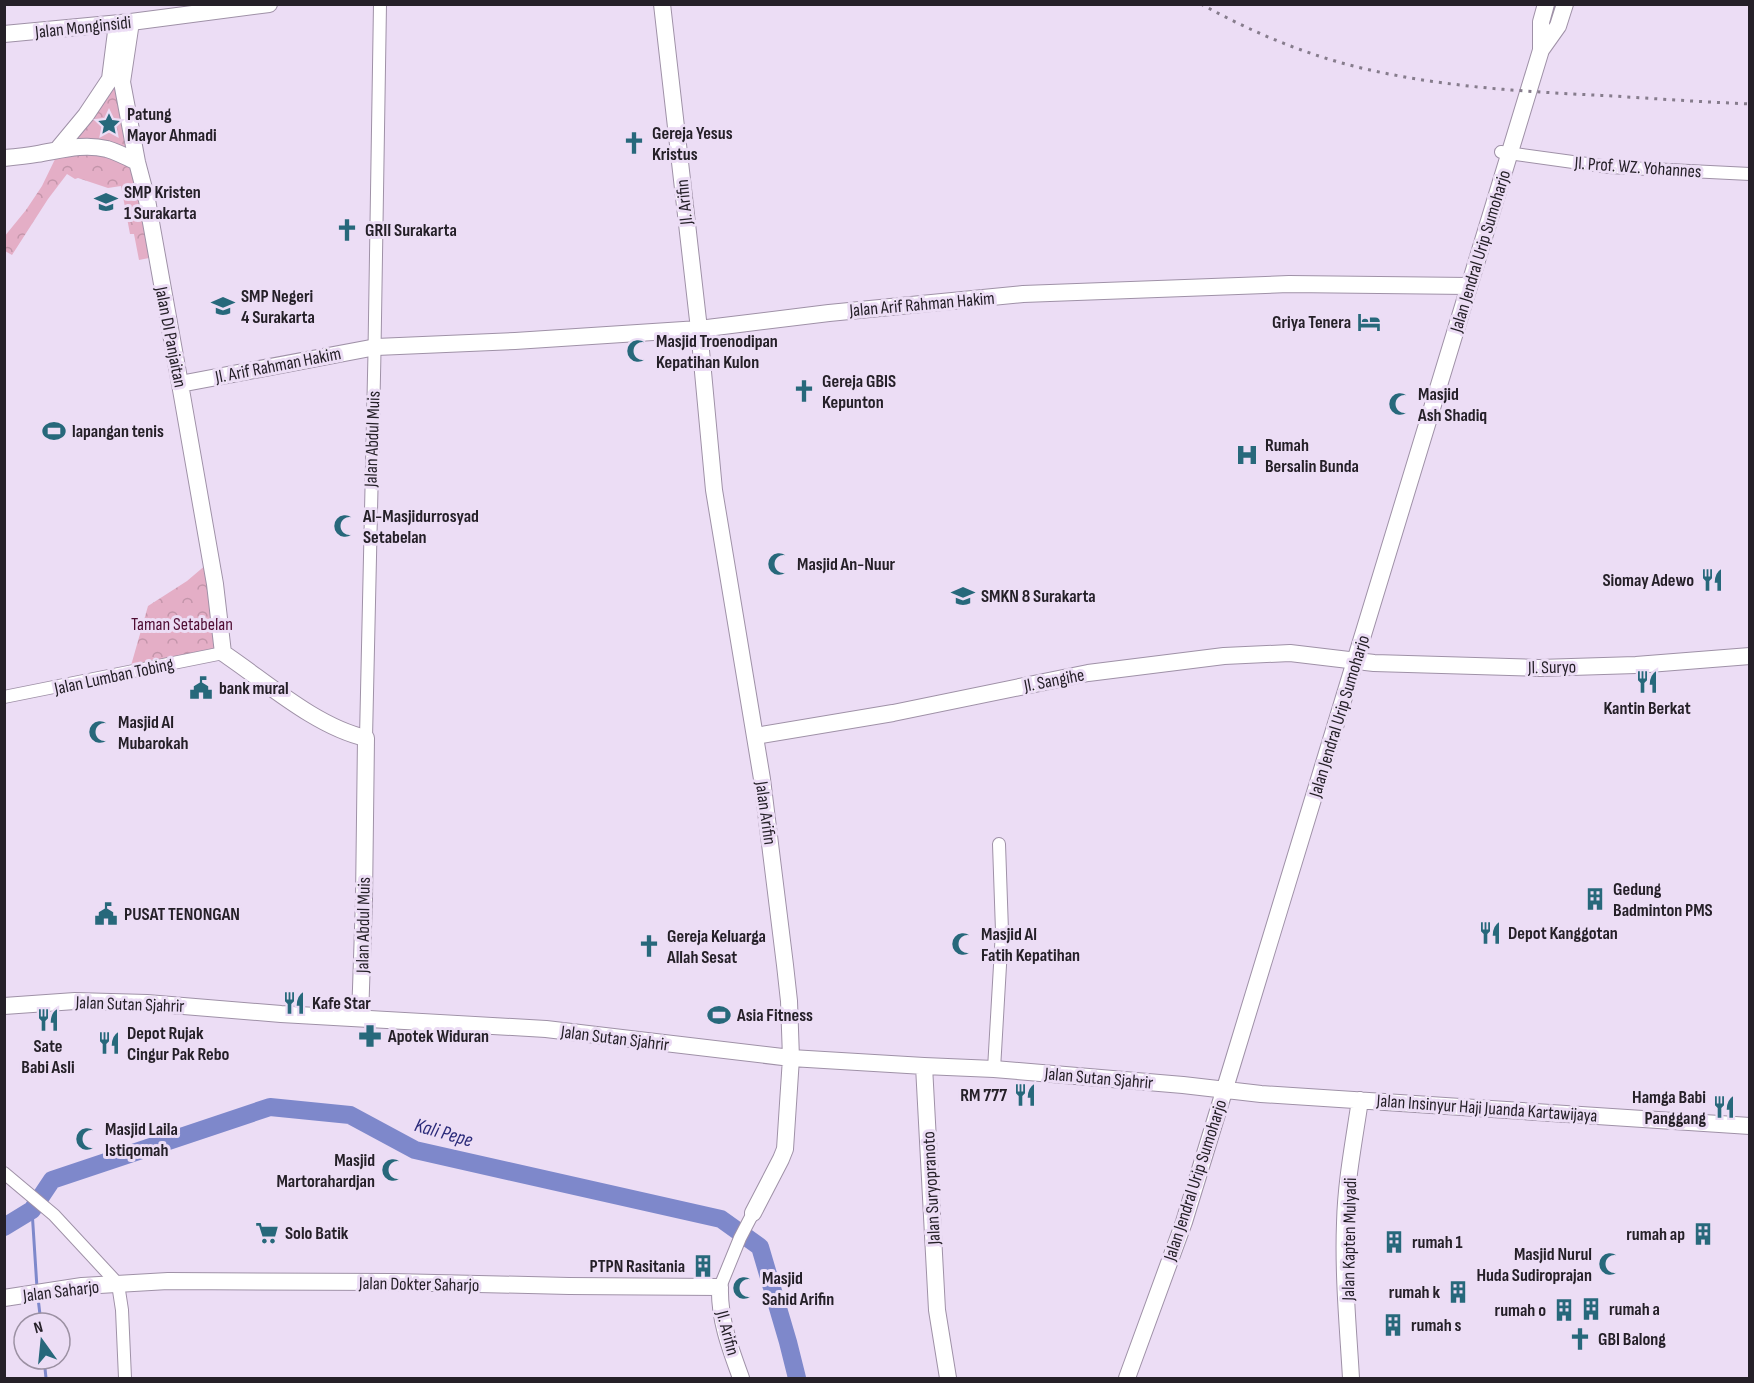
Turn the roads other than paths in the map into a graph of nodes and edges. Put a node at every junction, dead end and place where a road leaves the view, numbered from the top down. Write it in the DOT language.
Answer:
graph roads {
  1 [pos="269,4"];
  2 [pos="380,4"];
  3 [pos="662,4"];
  4 [pos="1546,4"];
  5 [pos="1565,4"];
  6 [pos="124,23"];
  7 [pos="4,34"];
  8 [pos="1540,50"];
  9 [pos="116,80"];
  10 [pos="57,150"];
  11 [pos="1505,152"];
  12 [pos="4,158"];
  13 [pos="137,162"];
  14 [pos="1749,174"];
  15 [pos="1469,286"];
  16 [pos="699,328"];
  17 [pos="376,347"];
  18 [pos="180,384"];
  19 [pos="223,653"];
  20 [pos="1749,656"];
  21 [pos="1355,661"];
  22 [pos="4,697"];
  23 [pos="755,736"];
  24 [pos="366,738"];
  25 [pos="999,844"];
  26 [pos="4,1006"];
  27 [pos="360,1018"];
  28 [pos="790,1058"];
  29 [pos="924,1066"];
  30 [pos="994,1069"];
  31 [pos="1224,1090"];
  32 [pos="1360,1100"];
  33 [pos="1749,1126"];
  34 [pos="4,1173"];
  35 [pos="753,1213"];
  36 [pos="118,1284"];
  37 [pos="720,1287"];
  38 [pos="4,1298"];
  39 [pos="125,1378"];
  40 [pos="741,1378"];
  41 [pos="948,1378"];
  42 [pos="1127,1378"];
  43 [pos="1352,1378"];
  1 -- 6 [label="main road, Jalan Monginsidi"];
  2 -- 17 [label="street, Jalan Abdul Muis"];
  3 -- 16 [label="main road, Jl. Arifin"];
  4 -- 8 [label="main road, Jalan Jendral Urip Sumoharjo"];
  5 -- 8 [label="main road, Jalan Jendral Urip Sumoharjo"];
  6 -- 7 [label="main road, Jalan Monginsidi"];
  6 -- 9 [label="main road, Jalan DI Panjaitan"];
  8 -- 11 [label="main road, Jalan Jendral Urip Sumoharjo"];
  9 -- 10 [label="main road"];
  9 -- 13 [label="main road, Jalan DI Panjaitan"];
  10 -- 12 [label="main road"];
  10 -- 13 [label="main road"];
  11 -- 14 [label="street, Jl. Prof. WZ. Yohannes"];
  11 -- 15 [label="main road, Jalan Jendral Urip Sumoharjo"];
  13 -- 18 [label="main road, Jalan DI Panjaitan"];
  15 -- 16 [label="main road, Jalan Arif Rahman Hakim"];
  15 -- 21 [label="main road, Jalan Jendral Urip Sumoharjo"];
  16 -- 17 [label="main road, Jalan Arif Rahman Hakim"];
  16 -- 23 [label="main road, Jalan Arifin"];
  17 -- 18 [label="main road, Jl. Arif Rahman Hakim"];
  17 -- 24 [label="street, Jalan Abdul Muis"];
  18 -- 19 [label="main road, Jalan DI Panjaitan"];
  19 -- 22 [label="street, Jalan Lumban Tobing"];
  19 -- 24 [label="main road"];
  20 -- 21 [label="main road, Jl. Suryo"];
  21 -- 23 [label="main road, Jl. Sangihe"];
  21 -- 31 [label="main road, Jalan Jendral Urip Sumoharjo"];
  23 -- 28 [label="main road, Jalan Arifin"];
  24 -- 27 [label="main road, Jalan Abdul Muis"];
  25 -- 30 [label="street"];
  26 -- 27 [label="main road, Jalan Sutan Sjahrir"];
  27 -- 28 [label="main road, Jalan Sutan Sjahrir"];
  28 -- 29 [label="main road, Jalan Sutan Sjahrir"];
  28 -- 35 [label="main road, Jalan Arifin"];
  29 -- 30 [label="main road, Jalan Sutan Sjahrir"];
  29 -- 41 [label="main road, Jalan Suryopranoto"];
  30 -- 31 [label="main road, Jalan Sutan Sjahrir"];
  31 -- 32 [label="main road, Jalan Insinyur Haji Juanda Kartawijaya"];
  31 -- 42 [label="main road, Jalan Jendral Urip Sumoharjo"];
  32 -- 33 [label="main road, Jalan Insinyur Haji Juanda Kartawijaya"];
  32 -- 43 [label="main road, Jalan Kapten Mulyadi"];
  34 -- 36 [label="street"];
  35 -- 37 [label="street, Jalan Arifin"];
  36 -- 37 [label="main road, Jalan Dokter Saharjo"];
  36 -- 38 [label="main road, Jalan Saharjo"];
  36 -- 39 [label="street"];
  37 -- 40 [label="main road, Jl. Arifin"];
}
